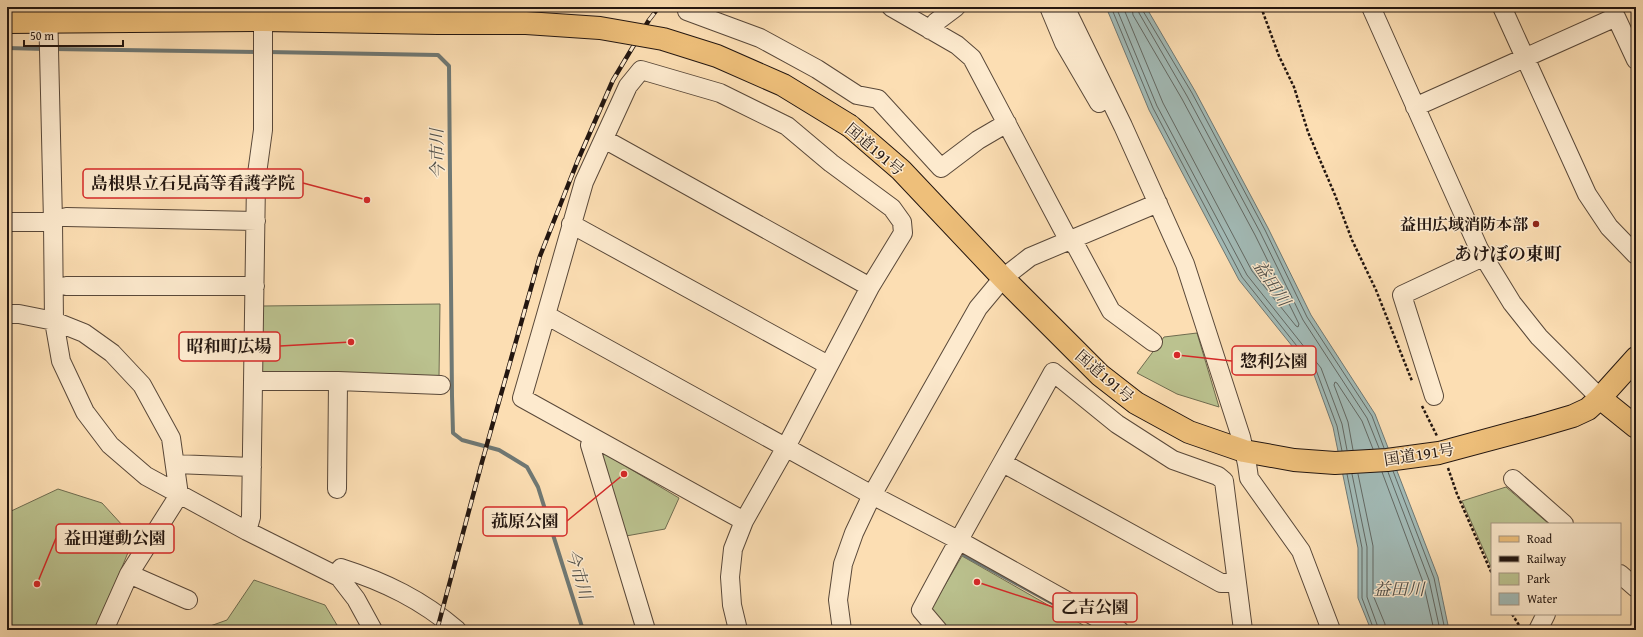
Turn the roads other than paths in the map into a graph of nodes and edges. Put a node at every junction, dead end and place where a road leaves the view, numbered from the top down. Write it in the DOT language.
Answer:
graph roads {
  1 [pos="688,7"];
  2 [pos="891,7"];
  3 [pos="956,7"];
  4 [pos="1049,7"];
  5 [pos="1065,7"];
  6 [pos="1371,7"];
  7 [pos="1502,7"];
  8 [pos="1617,12"];
  9 [pos="48,14"];
  10 [pos="306,14"];
  11 [pos="360,14"];
  12 [pos="263,20"];
  13 [pos="7,22"];
  14 [pos="930,30"];
  15 [pos="1525,59"];
  16 [pos="1636,60"];
  17 [pos="1415,107"];
  18 [pos="1007,123"];
  19 [pos="1123,126"];
  20 [pos="604,139"];
  21 [pos="1158,203"];
  22 [pos="60,219"];
  23 [pos="256,221"];
  24 [pos="7,222"];
  25 [pos="571,224"];
  26 [pos="1069,241"];
  27 [pos="1636,255"];
  28 [pos="1483,256"];
  29 [pos="1003,278"];
  30 [pos="66,286"];
  31 [pos="255,286"];
  32 [pos="870,287"];
  33 [pos="7,314"];
  34 [pos="546,314"];
  35 [pos="54,321"];
  36 [pos="1153,342"];
  37 [pos="1636,358"];
  38 [pos="828,365"];
  39 [pos="254,381"];
  40 [pos="338,381"];
  41 [pos="440,385"];
  42 [pos="1600,398"];
  43 [pos="1428,400"];
  44 [pos="1636,428"];
  45 [pos="593,438"];
  46 [pos="786,447"];
  47 [pos="1244,451"];
  48 [pos="1003,463"];
  49 [pos="175,464"];
  50 [pos="252,467"];
  51 [pos="1513,479"];
  52 [pos="337,489"];
  53 [pos="179,495"];
  54 [pos="872,495"];
  55 [pos="744,521"];
  56 [pos="1563,523"];
  57 [pos="246,531"];
  58 [pos="958,540"];
  59 [pos="129,574"];
  60 [pos="1621,575"];
  61 [pos="339,578"];
  62 [pos="1237,583"];
  63 [pos="1636,588"];
  64 [pos="188,600"];
  65 [pos="1546,615"];
  66 [pos="104,630"];
  67 [pos="373,630"];
  68 [pos="457,630"];
  69 [pos="646,630"];
  70 [pos="738,630"];
  71 [pos="842,630"];
  72 [pos="938,630"];
  73 [pos="1119,630"];
  74 [pos="1243,630"];
  75 [pos="1331,630"];
  76 [pos="1538,630"];
  1 -- 18 [label="street"];
  2 -- 14 [label="street"];
  3 -- 14 [label="street"];
  4 -- 19 [label="street"];
  5 -- 19 [label="street"];
  6 -- 17 [label="street"];
  7 -- 15 [label="street"];
  8 -- 15 [label="street"];
  8 -- 16 [label="street"];
  9 -- 12 [label="main road, 国道191号"];
  9 -- 13 [label="main road, 国道191号"];
  9 -- 22 [label="street"];
  10 -- 11 [label="main road, 国道191号"];
  10 -- 12 [label="main road, 国道191号"];
  11 -- 29 [label="main road, 国道191号, bridge"];
  12 -- 23 [label="street"];
  14 -- 18 [label="street"];
  15 -- 17 [label="street"];
  15 -- 27 [label="street"];
  17 -- 28 [label="street"];
  18 -- 26 [label="street"];
  19 -- 21 [label="street"];
  20 -- 25 [label="street"];
  20 -- 32 [label="street"];
  20 -- 32 [label="street"];
  21 -- 26 [label="street"];
  21 -- 47 [label="street"];
  22 -- 23 [label="street"];
  22 -- 24 [label="street"];
  22 -- 35 [label="street"];
  23 -- 31 [label="street"];
  25 -- 34 [label="street"];
  25 -- 38 [label="street"];
  26 -- 29 [label="street"];
  26 -- 36 [label="street"];
  28 -- 42 [label="street"];
  28 -- 43 [label="street"];
  29 -- 47 [label="main road, 国道191号"];
  29 -- 54 [label="street"];
  30 -- 31 [label="street"];
  31 -- 39 [label="street"];
  32 -- 38 [label="street"];
  33 -- 35 [label="street"];
  34 -- 45 [label="street"];
  34 -- 46 [label="street"];
  35 -- 49 [label="street"];
  35 -- 53 [label="street"];
  37 -- 42 [label="main road, 国道191号"];
  38 -- 46 [label="street"];
  39 -- 40 [label="street"];
  39 -- 50 [label="street"];
  40 -- 41 [label="street"];
  40 -- 52 [label="street"];
  42 -- 44 [label="main road"];
  42 -- 47 [label="main road, 国道191号"];
  45 -- 55 [label="street"];
  45 -- 69 [label="street"];
  46 -- 54 [label="street"];
  46 -- 55 [label="street"];
  47 -- 75 [label="street"];
  48 -- 58 [label="street"];
  48 -- 62 [label="street"];
  48 -- 62 [label="street"];
  49 -- 50 [label="street"];
  49 -- 53 [label="street"];
  50 -- 57 [label="street"];
  51 -- 56 [label="street"];
  53 -- 57 [label="street"];
  53 -- 59 [label="street"];
  54 -- 58 [label="street"];
  54 -- 71 [label="street"];
  55 -- 70 [label="street"];
  57 -- 61 [label="street"];
  58 -- 72 [label="street"];
  58 -- 73 [label="street"];
  59 -- 64 [label="street"];
  59 -- 66 [label="street"];
  60 -- 63 [label="street"];
  61 -- 67 [label="street"];
  61 -- 68 [label="street"];
  62 -- 74 [label="street"];
  65 -- 76 [label="street"];
}
